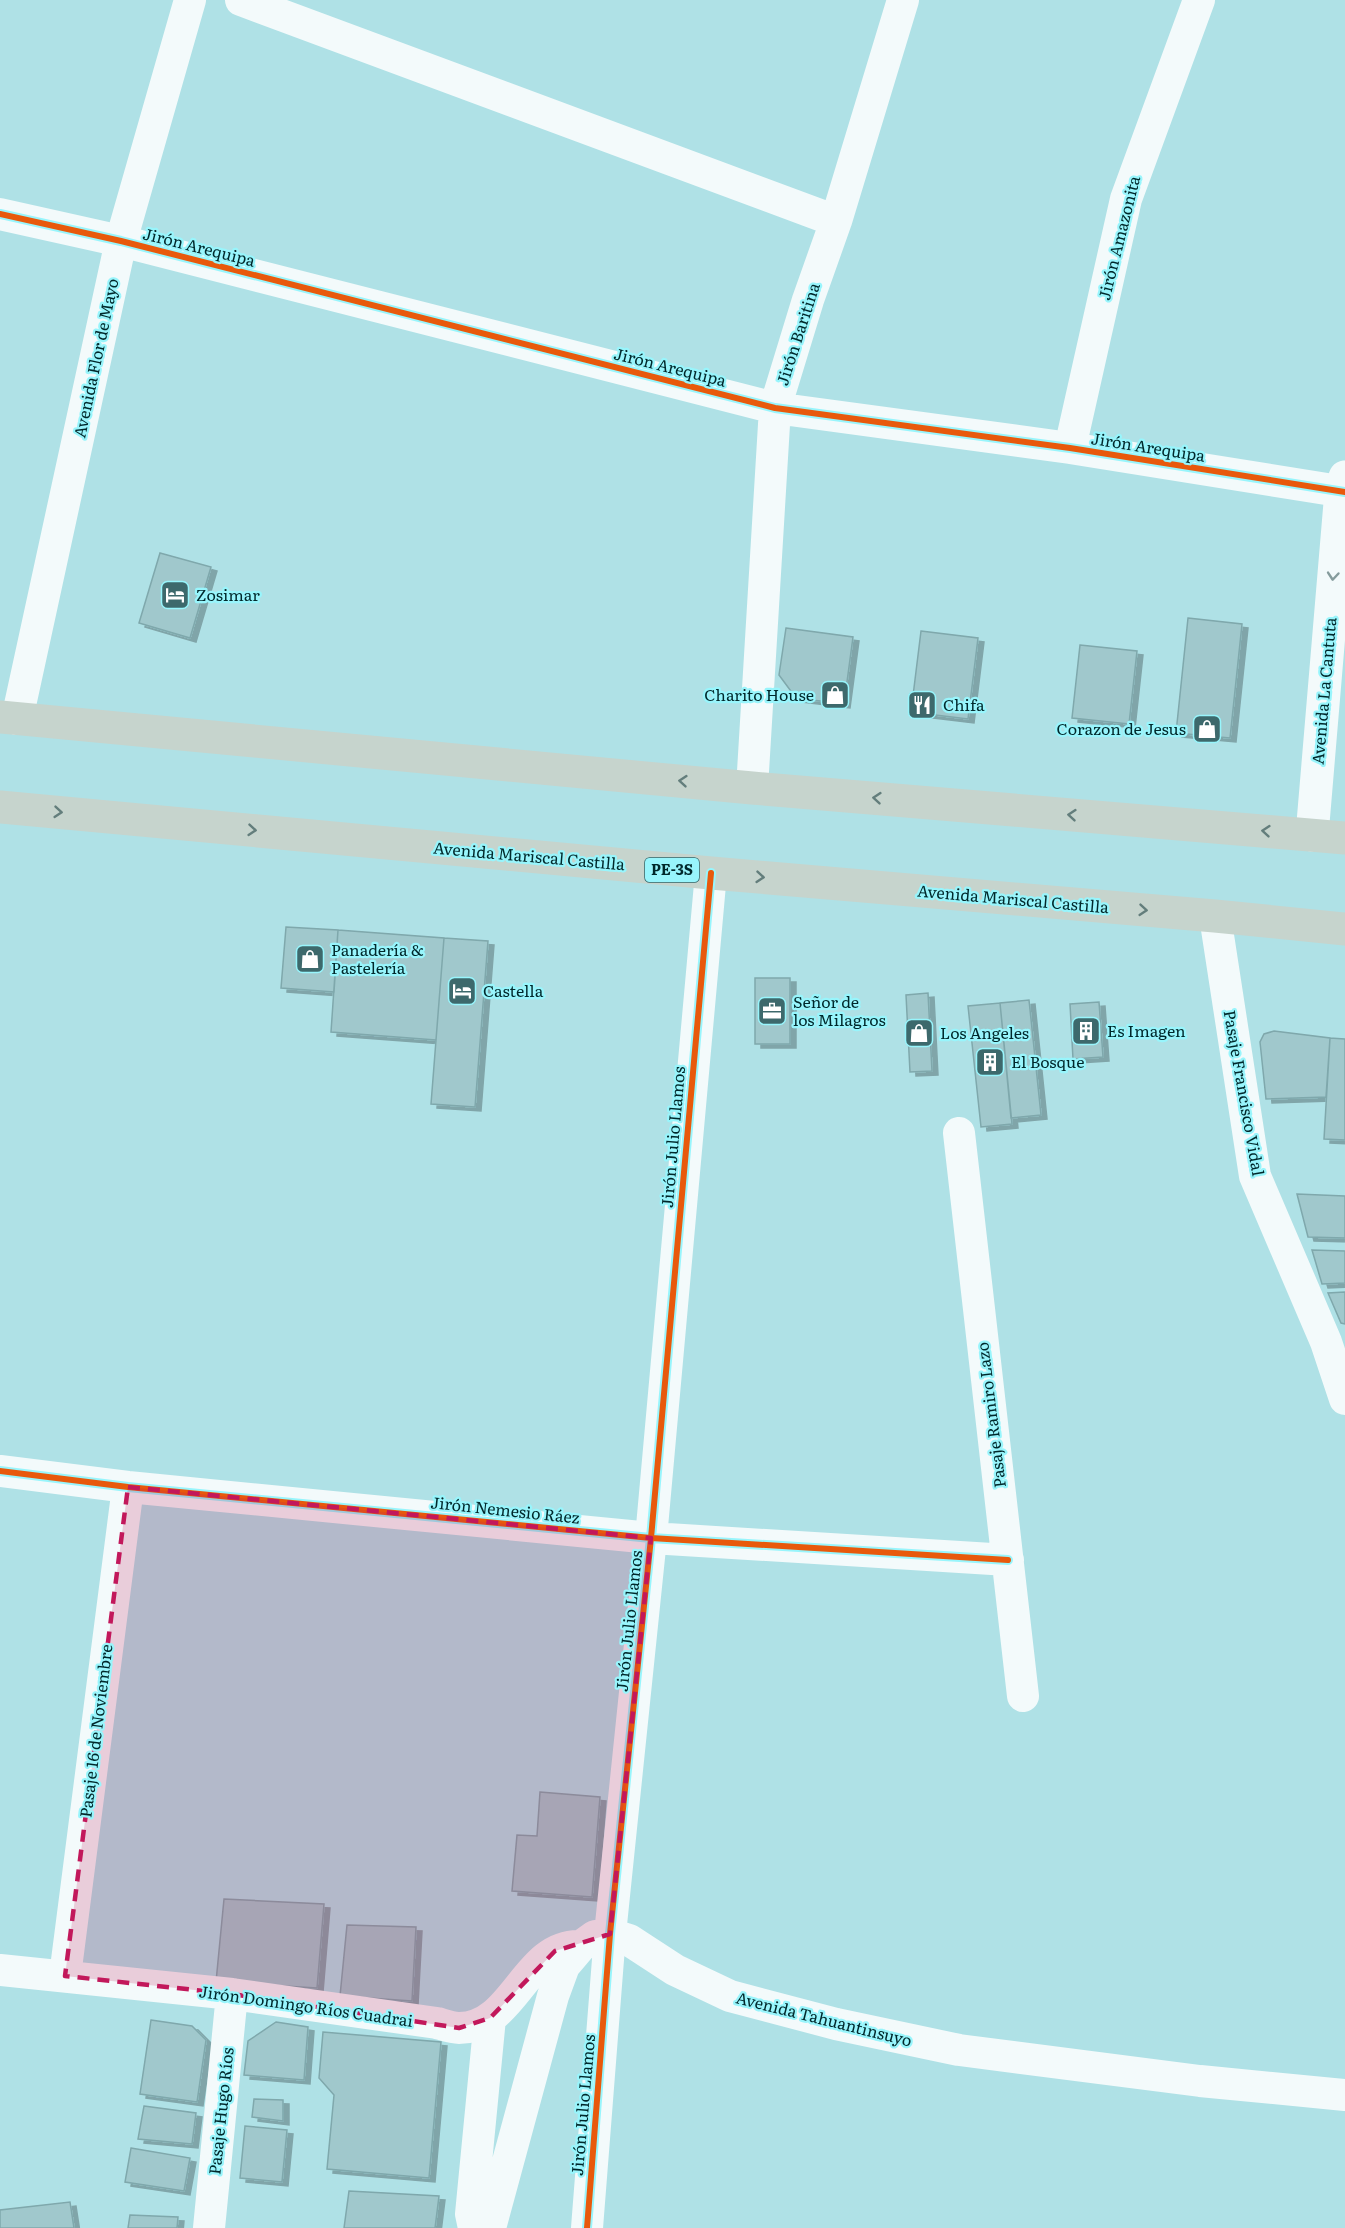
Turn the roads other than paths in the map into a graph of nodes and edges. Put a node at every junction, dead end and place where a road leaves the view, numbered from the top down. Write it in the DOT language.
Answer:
graph roads {
  1 [pos="190,0"];
  2 [pos="241,0"];
  3 [pos="903,0"];
  4 [pos="1199,0"];
  5 [pos="0,214"];
  6 [pos="836,221"];
  7 [pos="122,241"];
  8 [pos="775,408"];
  9 [pos="1070,448"];
  10 [pos="1344,487"];
  11 [pos="9,718"];
  12 [pos="752,788"];
  13 [pos="0,807"];
  14 [pos="1312,835"];
  15 [pos="1345,838"];
  16 [pos="711,873"];
  17 [pos="1215,916"];
  18 [pos="1345,929"];
  19 [pos="959,1133"];
  20 [pos="1336,1343"];
  21 [pos="1345,1399"];
  22 [pos="0,1471"];
  23 [pos="128,1486"];
  24 [pos="651,1538"];
  25 [pos="1008,1560"];
  26 [pos="1023,1696"];
  27 [pos="610,1934"];
  28 [pos="581,1946"];
  29 [pos="0,1970"];
  30 [pos="65,1976"];
  31 [pos="232,1994"];
  32 [pos="490,2018"];
  33 [pos="1345,2095"];
  34 [pos="209,2228"];
  35 [pos="474,2228"];
  36 [pos="490,2228"];
  37 [pos="587,2228"];
  1 -- 7 [label="street, Avenida Flor de Mayo"];
  2 -- 6 [label="street"];
  3 -- 6 [label="street, Jirón Baritina"];
  4 -- 9 [label="street, Jirón Amazonita"];
  5 -- 7 [label="street, Jirón Arequipa"];
  6 -- 8 [label="street, Jirón Baritina"];
  7 -- 8 [label="street, Jirón Arequipa"];
  7 -- 11 [label="street, Avenida Flor de Mayo"];
  8 -- 9 [label="street, Jirón Arequipa"];
  8 -- 12 [label="street, Jirón Baritina"];
  9 -- 10 [label="street, Jirón Arequipa"];
  10 -- 14 [label="main road, Avenida La Cantuta, one-way"];
  12 -- 11 [label="highway, one-way"];
  14 -- 12 [label="highway, one-way"];
  13 -- 16 [label="highway, Avenida Mariscal Castilla / PE-3S, one-way"];
  14 -- 15 [label="highway"];
  16 -- 17 [label="highway, Avenida Mariscal Castilla / PE-3S, one-way"];
  16 -- 24 [label="street, Jirón Julio Llamos"];
  17 -- 18 [label="highway, Avenida Mariscal Castilla / PE-3S"];
  17 -- 20 [label="street, Pasaje Francisco Vidal"];
  19 -- 25 [label="street, Pasaje Ramiro Lazo"];
  20 -- 21 [label="street, Pasaje Francisco Vidal"];
  22 -- 23 [label="street, Jirón Nemesio Ráez"];
  23 -- 24 [label="street, Jirón Nemesio Ráez"];
  23 -- 30 [label="street, Pasaje 16 de Noviembre"];
  24 -- 25 [label="street, Jirón Nemesio Ráez"];
  24 -- 27 [label="street, Jirón Julio Llamos"];
  25 -- 26 [label="street, Pasaje Ramiro Lazo"];
  27 -- 28 [label="street"];
  27 -- 33 [label="street, Avenida Tahuantinsuyo"];
  27 -- 37 [label="street, Jirón Julio Llamos"];
  28 -- 32 [label="street, Jirón Domingo Ríos Cuadrai"];
  28 -- 36 [label="street"];
  29 -- 30 [label="street, Jirón Domingo Ríos Cuadrai"];
  30 -- 31 [label="street, Jirón Domingo Ríos Cuadrai"];
  31 -- 32 [label="street, Jirón Domingo Ríos Cuadrai"];
  31 -- 34 [label="street, Pasaje Hugo Ríos"];
  32 -- 35 [label="street"];
}
